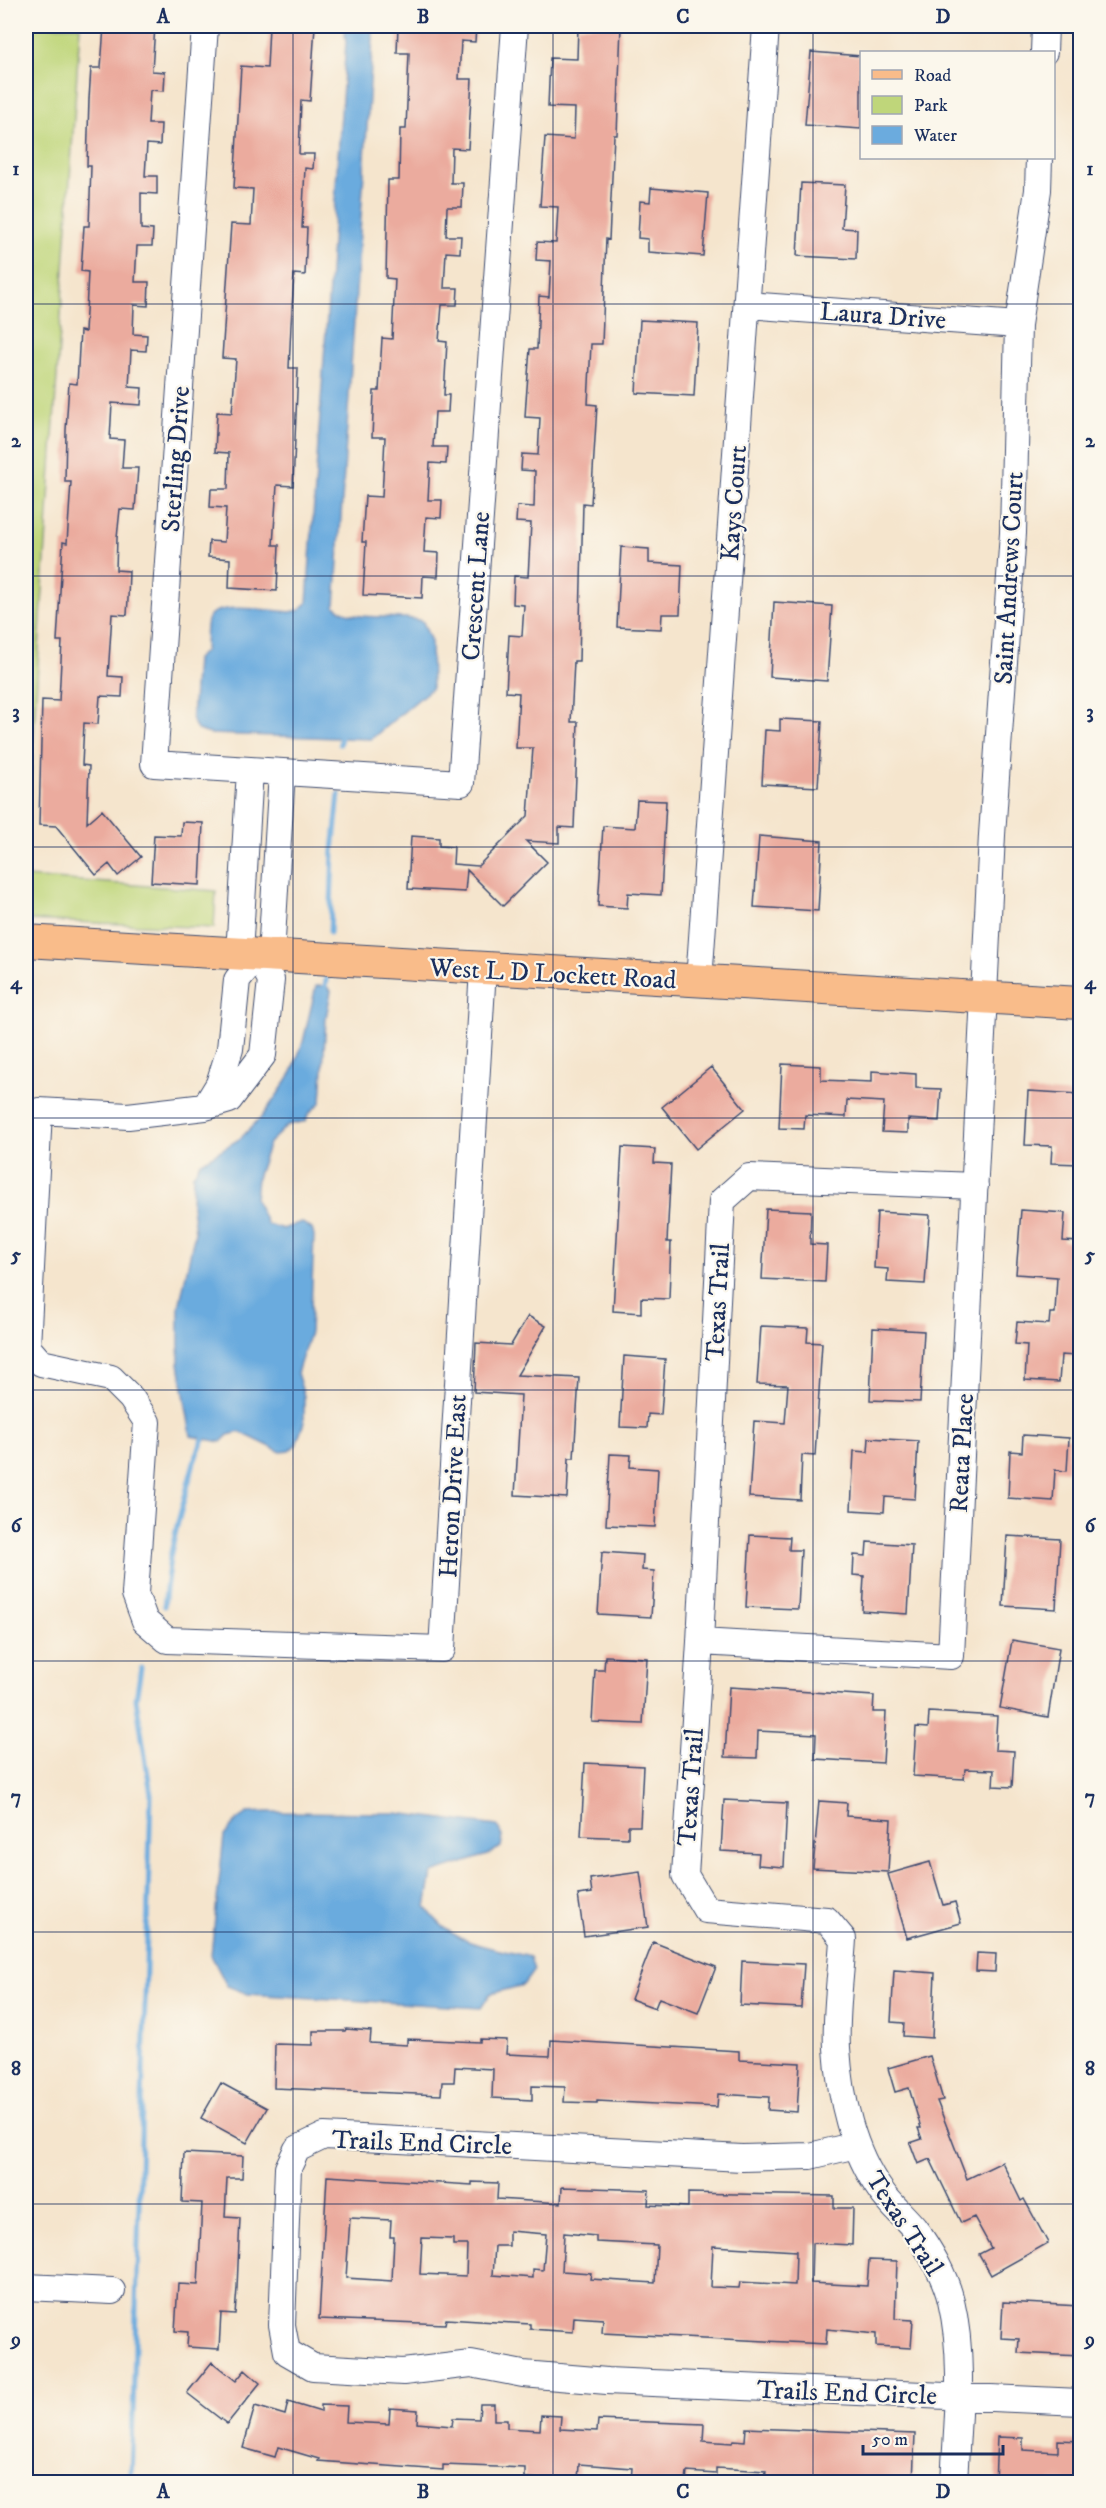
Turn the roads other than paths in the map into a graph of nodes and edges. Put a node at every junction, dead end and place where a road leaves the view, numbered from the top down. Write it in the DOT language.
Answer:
graph roads {
  1 [pos="206,26"];
  2 [pos="515,26"];
  3 [pos="766,26"];
  4 [pos="1045,26"];
  5 [pos="1044,51"];
  6 [pos="1039,159"];
  7 [pos="747,306"];
  8 [pos="1018,325"];
  9 [pos="250,770"];
  10 [pos="282,772"];
  11 [pos="26,941"];
  12 [pos="256,955"];
  13 [pos="483,969"];
  14 [pos="699,981"];
  15 [pos="985,999"];
  16 [pos="1080,1003"];
  17 [pos="205,1107"];
  18 [pos="975,1186"];
  19 [pos="700,1642"];
  20 [pos="856,2145"];
  21 [pos="26,2287"];
  22 [pos="112,2291"];
  23 [pos="959,2397"];
  24 [pos="1080,2402"];
  25 [pos="954,2482"];
  1 -- 9 [label="street, Sterling Drive"];
  2 -- 10 [label="street, Crescent Lane"];
  3 -- 7 [label="street, Kays Court"];
  4 -- 5 [label="street"];
  6 -- 8 [label="street, Saint Andrews Court"];
  7 -- 8 [label="street, Laura Drive"];
  7 -- 14 [label="street, Kays Court"];
  8 -- 15 [label="street, Saint Andrews Court"];
  9 -- 10 [label="street, Sterling Drive"];
  9 -- 12 [label="street"];
  10 -- 12 [label="street"];
  11 -- 12 [label="main road, West L D Lockett Road"];
  12 -- 13 [label="main road, West L D Lockett Road"];
  12 -- 17 [label="street"];
  12 -- 17 [label="street"];
  13 -- 14 [label="main road, West L D Lockett Road"];
  13 -- 17 [label="street, Heron Drive East"];
  14 -- 15 [label="main road, West L D Lockett Road"];
  15 -- 16 [label="main road, West L D Lockett Road"];
  15 -- 18 [label="street, Reata Place"];
  18 -- 19 [label="street, Texas Trail"];
  18 -- 19 [label="street, Reata Place"];
  19 -- 20 [label="street, Texas Trail"];
  20 -- 23 [label="street, Texas Trail"];
  20 -- 23 [label="street, Trails End Circle"];
  21 -- 22 [label="street"];
  23 -- 24 [label="street, Trails End Circle"];
  23 -- 25 [label="street, Texas Trail"];
}
